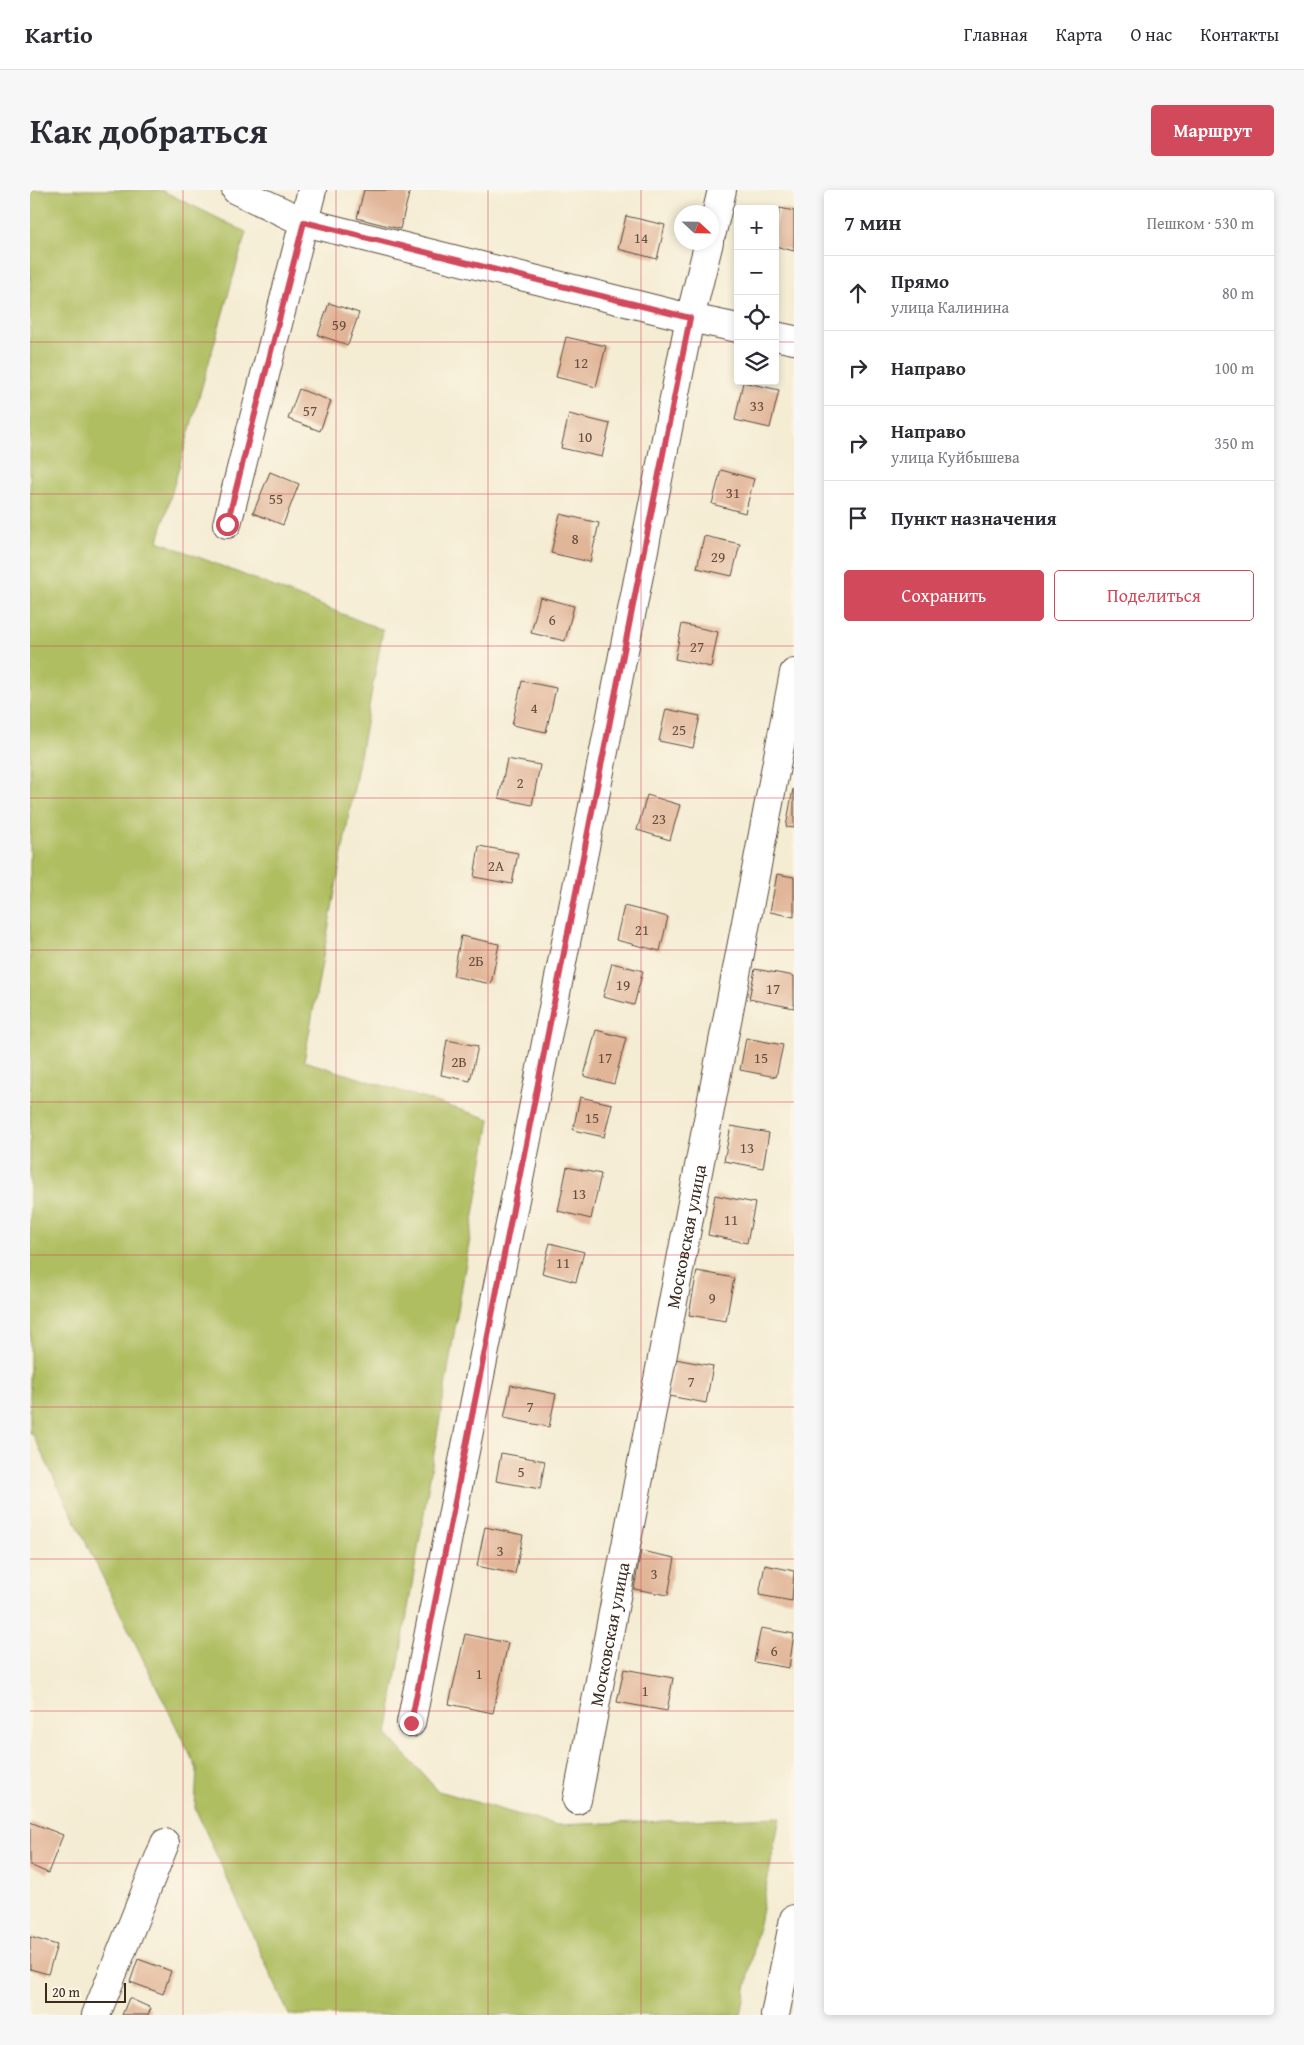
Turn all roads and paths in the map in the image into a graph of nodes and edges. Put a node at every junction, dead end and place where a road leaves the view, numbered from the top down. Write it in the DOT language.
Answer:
graph roads {
  1 [pos="236,190"];
  2 [pos="312,190"];
  3 [pos="722,190"];
  4 [pos="718,205"];
  5 [pos="304,222"];
  6 [pos="707,250"];
  7 [pos="690,318"];
  8 [pos="734,327"];
  9 [pos="779,337"];
  10 [pos="794,340"];
  11 [pos="227,524"];
  12 [pos="794,673"];
  13 [pos="411,1723"];
  14 [pos="577,1800"];
  15 [pos="165,1843"];
  16 [pos="794,1919"];
  17 [pos="96,2015"];
  18 [pos="775,2015"];
  1 -- 5 [label="street"];
  2 -- 5 [label="street"];
  3 -- 4 [label="street"];
  5 -- 7 [label="street"];
  5 -- 11 [label="street"];
  6 -- 7 [label="street"];
  7 -- 8 [label="street"];
  7 -- 13 [label="street"];
  9 -- 10 [label="street"];
  12 -- 14 [label="street, Московская улица"];
  15 -- 17 [label="street"];
  16 -- 18 [label="street"];
}
